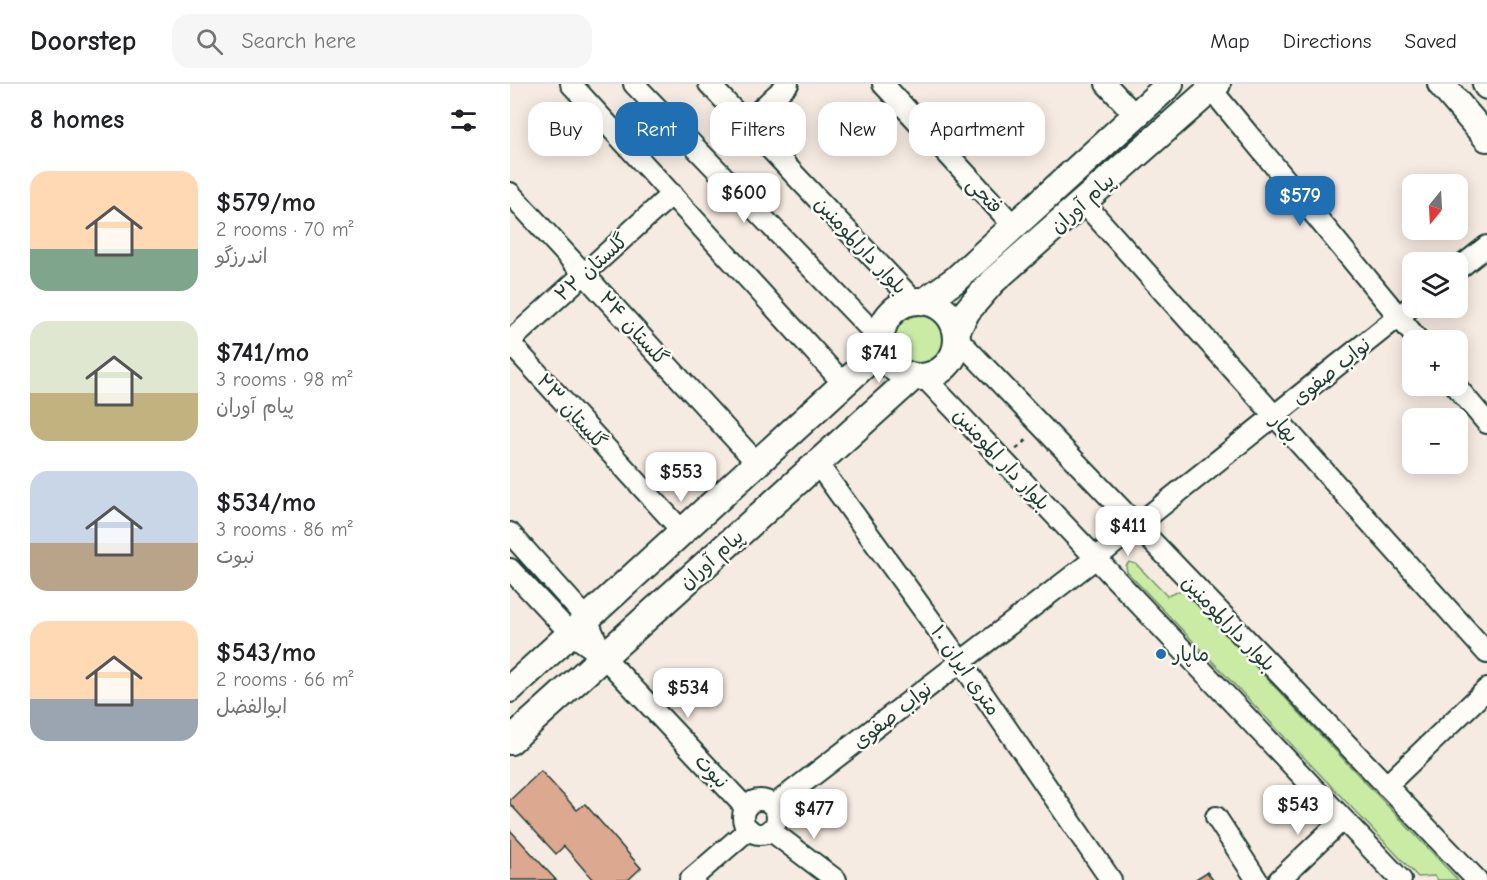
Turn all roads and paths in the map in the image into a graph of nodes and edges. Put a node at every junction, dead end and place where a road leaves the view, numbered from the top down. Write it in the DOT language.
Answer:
graph roads {
  1 [pos="571,84"];
  2 [pos="634,84"];
  3 [pos="709,84"];
  4 [pos="788,84"];
  5 [pos="883,84"];
  6 [pos="1106,84"];
  7 [pos="1170,84"];
  8 [pos="1441,84"];
  9 [pos="1214,87"];
  10 [pos="726,102"];
  11 [pos="769,102"];
  12 [pos="1134,115"];
  13 [pos="1487,138"];
  14 [pos="710,151"];
  15 [pos="704,156"];
  16 [pos="778,156"];
  17 [pos="510,193"];
  18 [pos="672,194"];
  19 [pos="1083,202"];
  20 [pos="1014,226"];
  21 [pos="1487,246"];
  22 [pos="1468,261"];
  23 [pos="584,274"];
  24 [pos="955,280"];
  25 [pos="978,297"];
  26 [pos="919,301"];
  27 [pos="1402,306"];
  28 [pos="1402,314"];
  29 [pos="958,335"];
  30 [pos="510,342"];
  31 [pos="881,344"];
  32 [pos="919,377"];
  33 [pos="844,384"];
  34 [pos="1464,396"];
  35 [pos="1275,416"];
  36 [pos="1487,423"];
  37 [pos="1042,428"];
  38 [pos="1003,460"];
  39 [pos="757,463"];
  40 [pos="817,463"];
  41 [pos="1136,526"];
  42 [pos="682,531"];
  43 [pos="510,533"];
  44 [pos="1096,558"];
  45 [pos="510,569"];
  46 [pos="579,626"];
  47 [pos="1487,653"];
  48 [pos="603,656"];
  49 [pos="961,662"];
  50 [pos="510,688"];
  51 [pos="1487,689"];
  52 [pos="510,741"];
  53 [pos="1386,786"];
  54 [pos="773,806"];
  55 [pos="746,808"];
  56 [pos="1216,817"];
  57 [pos="1343,819"];
  58 [pos="749,829"];
  59 [pos="770,830"];
  60 [pos="690,880"];
  61 [pos="836,880"];
  62 [pos="1111,880"];
  63 [pos="1257,880"];
  64 [pos="1279,880"];
  65 [pos="1401,880"];
  66 [pos="1477,880"];
  1 -- 18 [label="street"];
  2 -- 15 [label="street"];
  3 -- 10 [label="street, بلوار دارالمومنین"];
  4 -- 11 [label="street"];
  5 -- 20 [label="street, فتحی"];
  6 -- 12 [label="street"];
  7 -- 12 [label="main road, پیام آوران"];
  8 -- 13 [label="main road"];
  9 -- 19 [label="main road, پیام آوران"];
  9 -- 27 [label="street"];
  12 -- 20 [label="main road, پیام آوران"];
  14 -- 15 [label="path"];
  15 -- 31 [label="street"];
  16 -- 26 [label="street, بلوار دارالمومنین"];
  17 -- 23 [label="street, گلستان ۲۴"];
  18 -- 23 [label="street, گلستان ۲۲"];
  18 -- 33 [label="street"];
  19 -- 25 [label="main road, پیام آوران"];
  19 -- 35 [label="street, بهار"];
  20 -- 24 [label="main road, پیام آوران"];
  21 -- 22 [label="street"];
  23 -- 30 [label="street, گلستان ۲۲"];
  23 -- 39 [label="street, گلستان ۲۴"];
  24 -- 25 [label="main road"];
  24 -- 26 [label="main road, پیام آوران"];
  25 -- 29 [label="main road, پیام آوران"];
  26 -- 29 [label="main road"];
  26 -- 31 [label="main road"];
  28 -- 35 [label="street, نواب صفوی"];
  29 -- 32 [label="main road"];
  29 -- 37 [label="street, بلوار دارالمومنین"];
  30 -- 42 [label="street, گلستان ۲۳"];
  31 -- 32 [label="main road"];
  31 -- 33 [label="main road, پیام آوران"];
  32 -- 38 [label="street, بلوار دار المومنین"];
  32 -- 40 [label="main road, پیام آوران"];
  33 -- 39 [label="main road, پیام آوران"];
  34 -- 36 [label="street"];
  35 -- 41 [label="street, نواب صفوی"];
  35 -- 47 [label="street, بهار"];
  37 -- 38 [label="path"];
  37 -- 41 [label="street, بلوار دارالمومنین"];
  38 -- 44 [label="street, بلوار دار المومنین"];
  39 -- 42 [label="main road, پیام آوران"];
  40 -- 48 [label="main road, پیام آوران"];
  40 -- 49 [label="street, ۱۰ متری ایران"];
  41 -- 44 [label="street, نواب صفوی"];
  41 -- 53 [label="street, بلوار دارالمومنین"];
  42 -- 46 [label="main road, پیام آوران"];
  43 -- 46 [label="street"];
  44 -- 49 [label="street, نواب صفوی"];
  44 -- 57 [label="street, بلوار دار المومنین"];
  45 -- 46 [label="street"];
  46 -- 48 [label="street, نبوت"];
  46 -- 50 [label="main road, پیام آوران"];
  48 -- 52 [label="main road, پیام آوران"];
  48 -- 55 [label="street, نبوت"];
  49 -- 54 [label="street, نواب صفوی"];
  49 -- 62 [label="street, ۱۰ متری ایران"];
  51 -- 53 [label="street"];
  53 -- 66 [label="street, بلوار دارالمومنین"];
  54 -- 55 [label="street"];
  54 -- 59 [label="street"];
  55 -- 58 [label="street"];
  56 -- 63 [label="street"];
  57 -- 64 [label="street"];
  57 -- 65 [label="street, بلوار دار المومنین"];
  58 -- 59 [label="street"];
  58 -- 60 [label="street"];
  59 -- 61 [label="street"];
}
